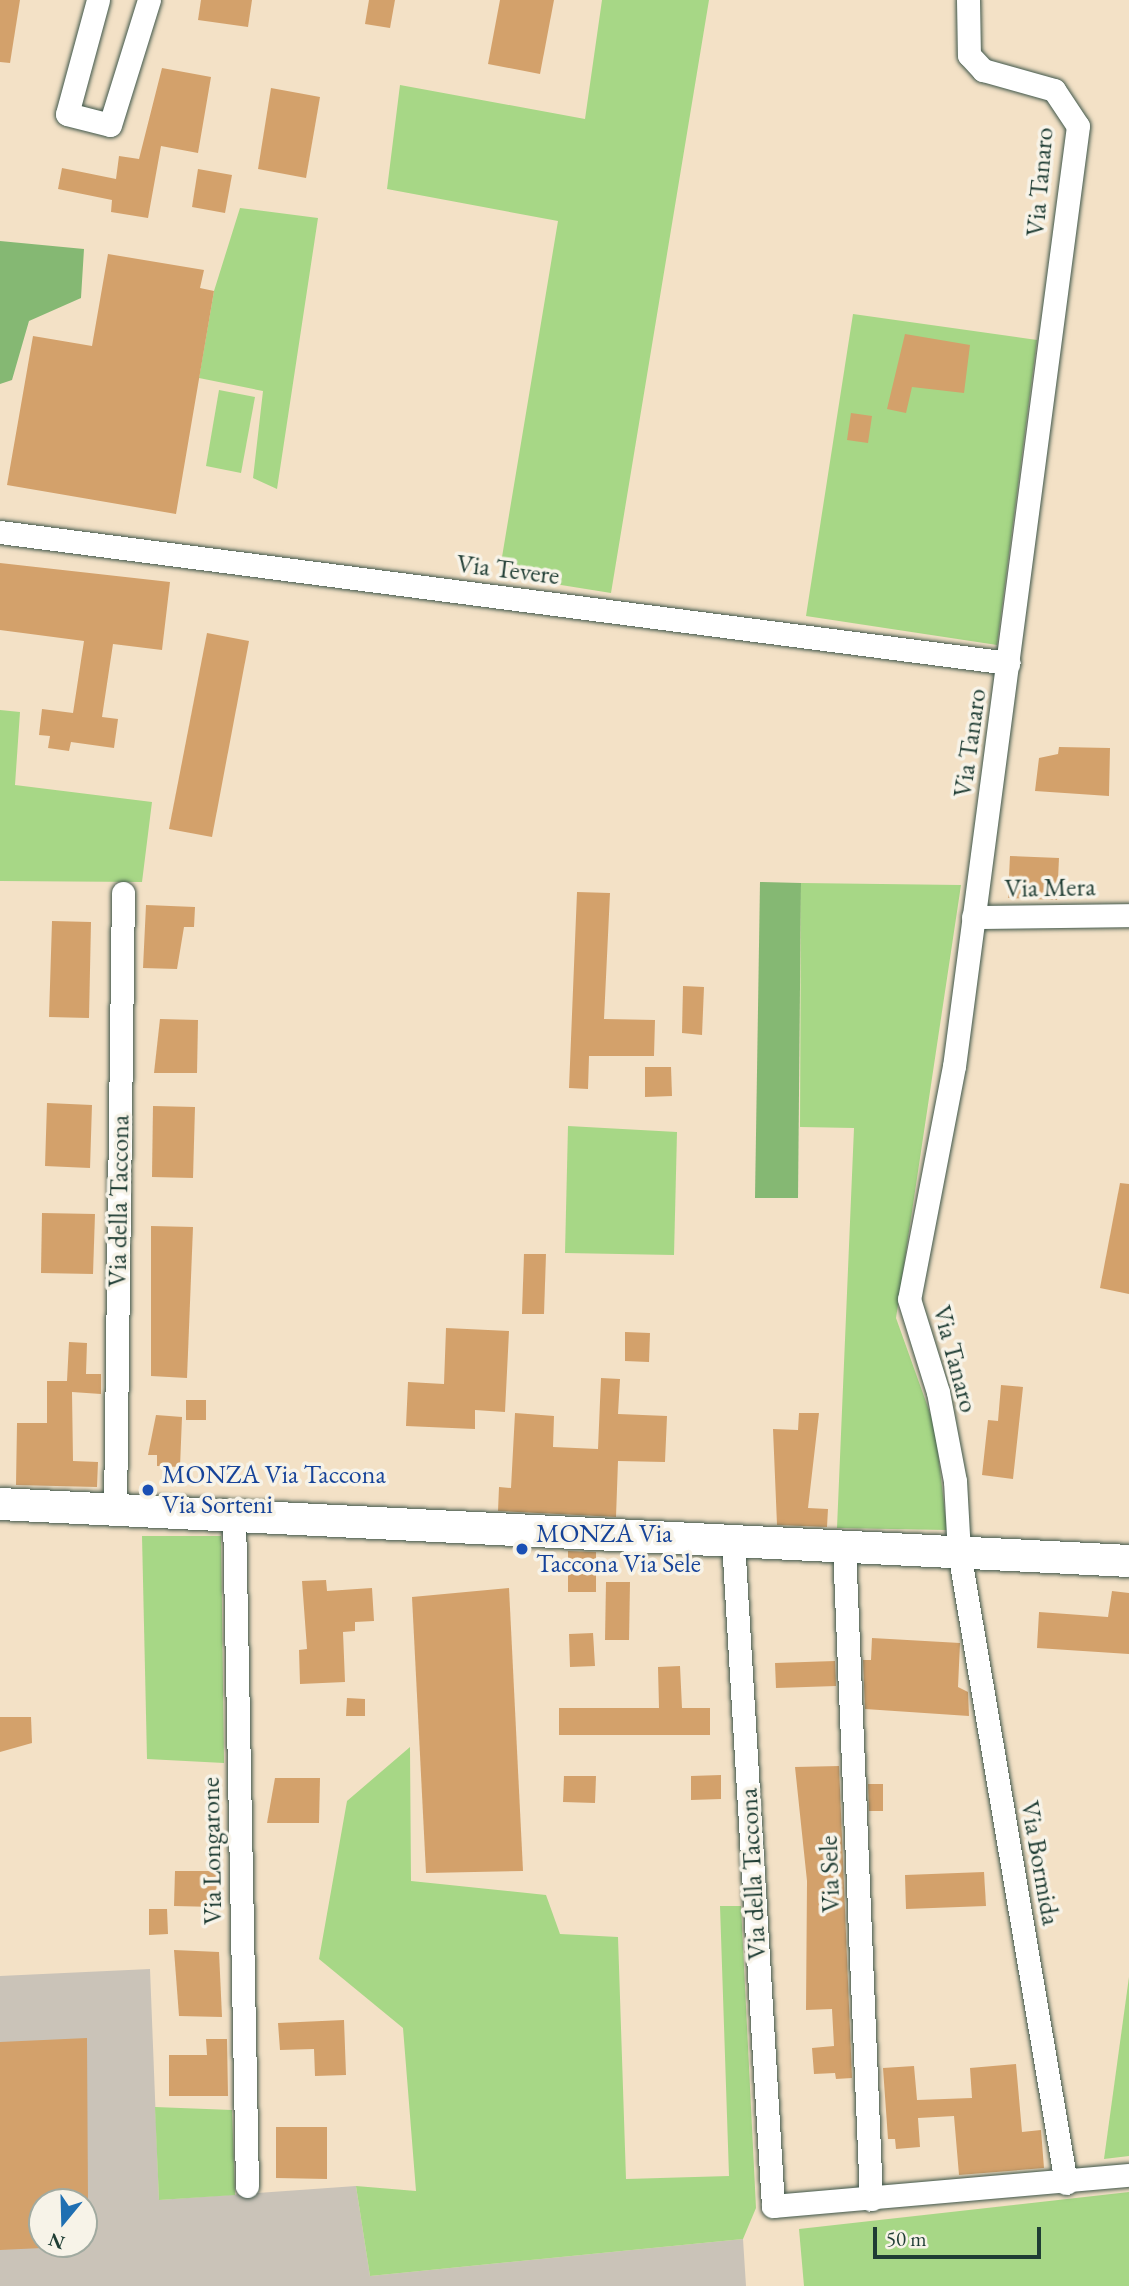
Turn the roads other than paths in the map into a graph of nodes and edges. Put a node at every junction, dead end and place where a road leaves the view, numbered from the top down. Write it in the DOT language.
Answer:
graph roads {
  1 [pos="98,0"];
  2 [pos="149,0"];
  3 [pos="968,0"];
  4 [pos="0,532"];
  5 [pos="1009,663"];
  6 [pos="123,893"];
  7 [pos="1129,915"];
  8 [pos="973,917"];
  9 [pos="0,1504"];
  10 [pos="115,1509"];
  11 [pos="234,1516"];
  12 [pos="733,1541"];
  13 [pos="844,1547"];
  14 [pos="959,1552"];
  15 [pos="1129,1561"];
  16 [pos="1129,2175"];
  17 [pos="1066,2183"];
  18 [pos="247,2186"];
  19 [pos="871,2199"];
  1 -- 2 [label="street"];
  3 -- 5 [label="street, Via Tanaro"];
  4 -- 5 [label="street, Via Tevere"];
  5 -- 8 [label="street, Via Tanaro"];
  6 -- 10 [label="street, Via della Taccona"];
  7 -- 8 [label="street, Via Mera"];
  8 -- 14 [label="street, Via Tanaro"];
  9 -- 10 [label="main road"];
  10 -- 11 [label="main road"];
  11 -- 12 [label="main road"];
  11 -- 18 [label="street, Via Longarone"];
  12 -- 13 [label="main road"];
  12 -- 19 [label="street, Via della Taccona"];
  13 -- 14 [label="main road"];
  13 -- 19 [label="street, Via Sele"];
  14 -- 15 [label="main road"];
  14 -- 17 [label="street, Via Bormida"];
  16 -- 17 [label="street"];
  17 -- 19 [label="street"];
}
